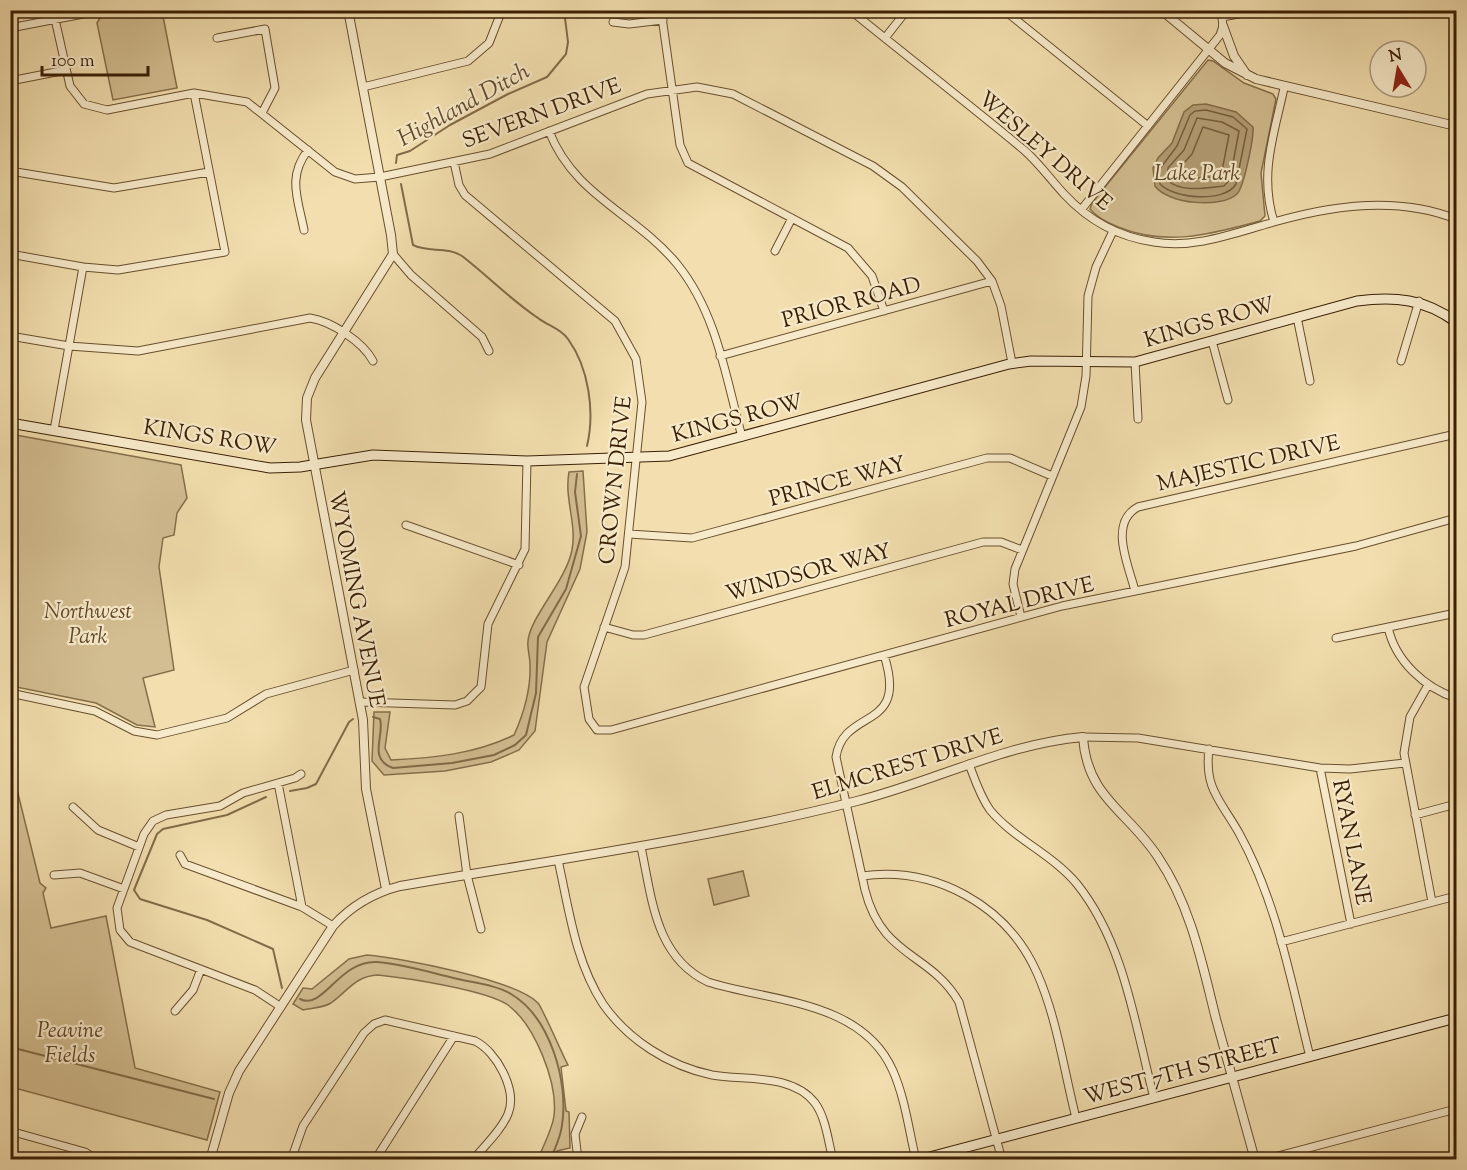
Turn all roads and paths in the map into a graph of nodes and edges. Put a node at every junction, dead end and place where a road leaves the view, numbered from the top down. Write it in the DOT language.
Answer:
graph roads {
  1 [pos="104,10"];
  2 [pos="348,10"];
  3 [pos="502,10"];
  4 [pos="661,10"];
  5 [pos="850,10"];
  6 [pos="907,10"];
  7 [pos="1005,10"];
  8 [pos="1161,10"];
  9 [pos="1260,10"];
  10 [pos="53,14"];
  11 [pos="1222,18"];
  12 [pos="663,20"];
  13 [pos="613,22"];
  14 [pos="10,28"];
  15 [pos="217,38"];
  16 [pos="885,38"];
  17 [pos="1209,48"];
  18 [pos="66,69"];
  19 [pos="1247,75"];
  20 [pos="10,81"];
  21 [pos="363,87"];
  22 [pos="1284,88"];
  23 [pos="672,90"];
  24 [pos="194,93"];
  25 [pos="262,112"];
  26 [pos="1148,126"];
  27 [pos="1456,126"];
  28 [pos="549,131"];
  29 [pos="308,150"];
  30 [pos="454,162"];
  31 [pos="10,171"];
  32 [pos="209,172"];
  33 [pos="380,177"];
  34 [pos="1081,210"];
  35 [pos="792,218"];
  36 [pos="1456,219"];
  37 [pos="1274,222"];
  38 [pos="304,230"];
  39 [pos="1113,231"];
  40 [pos="775,252"];
  41 [pos="10,254"];
  42 [pos="393,254"];
  43 [pos="83,267"];
  44 [pos="992,281"];
  45 [pos="1419,301"];
  46 [pos="884,311"];
  47 [pos="1297,317"];
  48 [pos="1456,322"];
  49 [pos="343,334"];
  50 [pos="10,336"];
  51 [pos="1212,341"];
  52 [pos="69,346"];
  53 [pos="489,351"];
  54 [pos="720,356"];
  55 [pos="373,361"];
  56 [pos="1401,361"];
  57 [pos="1135,362"];
  58 [pos="1012,363"];
  59 [pos="1086,363"];
  60 [pos="1310,381"];
  61 [pos="1228,400"];
  62 [pos="1138,419"];
  63 [pos="10,423"];
  64 [pos="54,430"];
  65 [pos="1456,434"];
  66 [pos="742,437"];
  67 [pos="636,457"];
  68 [pos="527,461"];
  69 [pos="314,464"];
  70 [pos="1052,476"];
  71 [pos="1456,518"];
  72 [pos="406,525"];
  73 [pos="629,534"];
  74 [pos="1022,550"];
  75 [pos="519,565"];
  76 [pos="1135,591"];
  77 [pos="1456,613"];
  78 [pos="1021,617"];
  79 [pos="604,627"];
  80 [pos="1388,627"];
  81 [pos="1336,639"];
  82 [pos="884,655"];
  83 [pos="354,670"];
  84 [pos="1428,685"];
  85 [pos="10,693"];
  86 [pos="1456,698"];
  87 [pos="360,702"];
  88 [pos="594,729"];
  89 [pos="1083,737"];
  90 [pos="1209,749"];
  91 [pos="1405,763"];
  92 [pos="969,764"];
  93 [pos="1320,768"];
  94 [pos="301,774"];
  95 [pos="278,783"];
  96 [pos="845,804"];
  97 [pos="1456,804"];
  98 [pos="73,807"];
  99 [pos="1415,815"];
  100 [pos="459,816"];
  101 [pos="140,847"];
  102 [pos="641,847"];
  103 [pos="180,855"];
  104 [pos="558,860"];
  105 [pos="467,874"];
  106 [pos="54,875"];
  107 [pos="862,876"];
  108 [pos="124,889"];
  109 [pos="386,890"];
  110 [pos="1456,896"];
  111 [pos="1432,902"];
  112 [pos="302,908"];
  113 [pos="1351,924"];
  114 [pos="333,926"];
  115 [pos="481,929"];
  116 [pos="1281,942"];
  117 [pos="201,969"];
  118 [pos="281,1007"];
  119 [pos="175,1011"];
  120 [pos="1456,1018"];
  121 [pos="454,1036"];
  122 [pos="1310,1057"];
  123 [pos="1232,1078"];
  124 [pos="1154,1098"];
  125 [pos="1456,1109"];
  126 [pos="582,1117"];
  127 [pos="1076,1118"];
  128 [pos="10,1131"];
  129 [pos="996,1139"];
  130 [pos="98,1160"];
  131 [pos="210,1160"];
  132 [pos="291,1160"];
  133 [pos="375,1160"];
  134 [pos="473,1160"];
  135 [pos="578,1160"];
  136 [pos="833,1160"];
  137 [pos="917,1160"];
  138 [pos="1002,1160"];
  139 [pos="1255,1160"];
  140 [pos="1263,1160"];
  1 -- 10 [label="street"];
  2 -- 21 [label="street"];
  3 -- 21 [label="street"];
  4 -- 12 [label="street"];
  5 -- 16 [label="street, WESLEY DRIVE"];
  6 -- 16 [label="street"];
  7 -- 26 [label="street"];
  8 -- 17 [label="street"];
  9 -- 11 [label="street"];
  10 -- 14 [label="street"];
  10 -- 18 [label="street, SEVERN DRIVE"];
  11 -- 17 [label="street"];
  11 -- 19 [label="street"];
  12 -- 13 [label="street"];
  12 -- 23 [label="street"];
  15 -- 25 [label="street"];
  16 -- 34 [label="street, WESLEY DRIVE"];
  17 -- 19 [label="street"];
  17 -- 26 [label="street"];
  18 -- 20 [label="street"];
  18 -- 24 [label="street, SEVERN DRIVE"];
  19 -- 22 [label="street"];
  21 -- 33 [label="street"];
  22 -- 27 [label="street"];
  22 -- 37 [label="street"];
  23 -- 28 [label="street, SEVERN DRIVE"];
  23 -- 35 [label="street"];
  23 -- 44 [label="street, SEVERN DRIVE"];
  24 -- 25 [label="street, SEVERN DRIVE"];
  24 -- 32 [label="street"];
  25 -- 29 [label="street, SEVERN DRIVE"];
  26 -- 34 [label="street"];
  28 -- 30 [label="street, SEVERN DRIVE"];
  28 -- 54 [label="street"];
  29 -- 33 [label="street, SEVERN DRIVE"];
  29 -- 38 [label="street"];
  30 -- 33 [label="street, SEVERN DRIVE"];
  30 -- 67 [label="street, CROWN DRIVE"];
  31 -- 32 [label="street"];
  32 -- 43 [label="street"];
  33 -- 42 [label="street"];
  34 -- 39 [label="street, WESLEY DRIVE"];
  35 -- 40 [label="street"];
  35 -- 46 [label="street"];
  36 -- 37 [label="street, WESLEY DRIVE"];
  37 -- 39 [label="street, WESLEY DRIVE"];
  39 -- 59 [label="street"];
  41 -- 43 [label="street"];
  42 -- 49 [label="street, WYOMING AVENUE"];
  42 -- 53 [label="street"];
  43 -- 52 [label="street"];
  44 -- 46 [label="street, PRIOR ROAD"];
  44 -- 58 [label="street, SEVERN DRIVE"];
  45 -- 47 [label="main road, KINGS ROW"];
  45 -- 48 [label="main road, KINGS ROW"];
  45 -- 56 [label="street"];
  46 -- 54 [label="street, PRIOR ROAD"];
  47 -- 51 [label="main road, KINGS ROW"];
  47 -- 60 [label="street"];
  49 -- 52 [label="street"];
  49 -- 55 [label="street"];
  49 -- 69 [label="street, WYOMING AVENUE"];
  50 -- 52 [label="street"];
  51 -- 57 [label="main road, KINGS ROW"];
  51 -- 61 [label="street"];
  52 -- 64 [label="street"];
  54 -- 66 [label="street"];
  57 -- 59 [label="main road, KINGS ROW"];
  57 -- 62 [label="street"];
  58 -- 59 [label="main road, KINGS ROW"];
  58 -- 66 [label="main road, KINGS ROW"];
  59 -- 70 [label="street"];
  63 -- 64 [label="main road, KINGS ROW"];
  64 -- 69 [label="main road, KINGS ROW"];
  65 -- 76 [label="street, MAJESTIC DRIVE"];
  66 -- 67 [label="main road, KINGS ROW"];
  67 -- 68 [label="main road, KINGS ROW"];
  67 -- 73 [label="street, CROWN DRIVE"];
  68 -- 69 [label="main road, KINGS ROW"];
  68 -- 75 [label="street"];
  69 -- 83 [label="street, WYOMING AVENUE"];
  70 -- 73 [label="street, PRINCE WAY"];
  70 -- 74 [label="street"];
  71 -- 76 [label="street, ROYAL DRIVE"];
  72 -- 75 [label="street"];
  73 -- 79 [label="street, CROWN DRIVE"];
  74 -- 78 [label="street"];
  74 -- 79 [label="street, WINDSOR WAY"];
  75 -- 87 [label="street"];
  76 -- 78 [label="street, ROYAL DRIVE"];
  77 -- 80 [label="street"];
  78 -- 82 [label="street, ROYAL DRIVE"];
  79 -- 88 [label="street, CROWN DRIVE"];
  80 -- 81 [label="street"];
  80 -- 84 [label="street"];
  82 -- 88 [label="street, ROYAL DRIVE"];
  82 -- 96 [label="street"];
  83 -- 85 [label="street"];
  83 -- 87 [label="street, WYOMING AVENUE"];
  84 -- 86 [label="street"];
  84 -- 91 [label="street"];
  87 -- 109 [label="street, WYOMING AVENUE"];
  89 -- 90 [label="street, ELMCREST DRIVE"];
  89 -- 92 [label="street, ELMCREST DRIVE"];
  89 -- 123 [label="street"];
  90 -- 93 [label="street, ELMCREST DRIVE"];
  90 -- 116 [label="street"];
  91 -- 93 [label="street, ELMCREST DRIVE"];
  91 -- 99 [label="street"];
  92 -- 96 [label="street, ELMCREST DRIVE"];
  92 -- 124 [label="street"];
  93 -- 113 [label="street, RYAN LANE"];
  94 -- 95 [label="street"];
  95 -- 101 [label="street"];
  95 -- 112 [label="street"];
  96 -- 102 [label="street, ELMCREST DRIVE"];
  96 -- 107 [label="street"];
  97 -- 99 [label="street"];
  98 -- 101 [label="street"];
  99 -- 111 [label="street"];
  100 -- 105 [label="street"];
  101 -- 108 [label="street"];
  102 -- 104 [label="street, ELMCREST DRIVE"];
  102 -- 137 [label="street"];
  103 -- 112 [label="street"];
  104 -- 105 [label="street, ELMCREST DRIVE"];
  104 -- 136 [label="street"];
  105 -- 109 [label="street, ELMCREST DRIVE"];
  105 -- 115 [label="street"];
  106 -- 108 [label="street"];
  107 -- 127 [label="street"];
  107 -- 129 [label="street"];
  108 -- 117 [label="street"];
  109 -- 114 [label="street"];
  110 -- 111 [label="street"];
  111 -- 113 [label="street"];
  112 -- 114 [label="street"];
  113 -- 116 [label="street"];
  114 -- 118 [label="street"];
  116 -- 122 [label="street"];
  117 -- 118 [label="street"];
  117 -- 119 [label="street"];
  118 -- 131 [label="street"];
  120 -- 122 [label="main road, WEST 7TH STREET"];
  121 -- 132 [label="street"];
  121 -- 133 [label="street"];
  121 -- 134 [label="street"];
  122 -- 123 [label="main road, WEST 7TH STREET"];
  123 -- 124 [label="main road, WEST 7TH STREET"];
  123 -- 139 [label="street"];
  124 -- 127 [label="main road, WEST 7TH STREET"];
  125 -- 140 [label="street"];
  126 -- 135 [label="street"];
  127 -- 129 [label="main road, WEST 7TH STREET"];
  128 -- 130 [label="street"];
  129 -- 137 [label="main road, WEST 7TH STREET"];
  129 -- 138 [label="street"];
}
